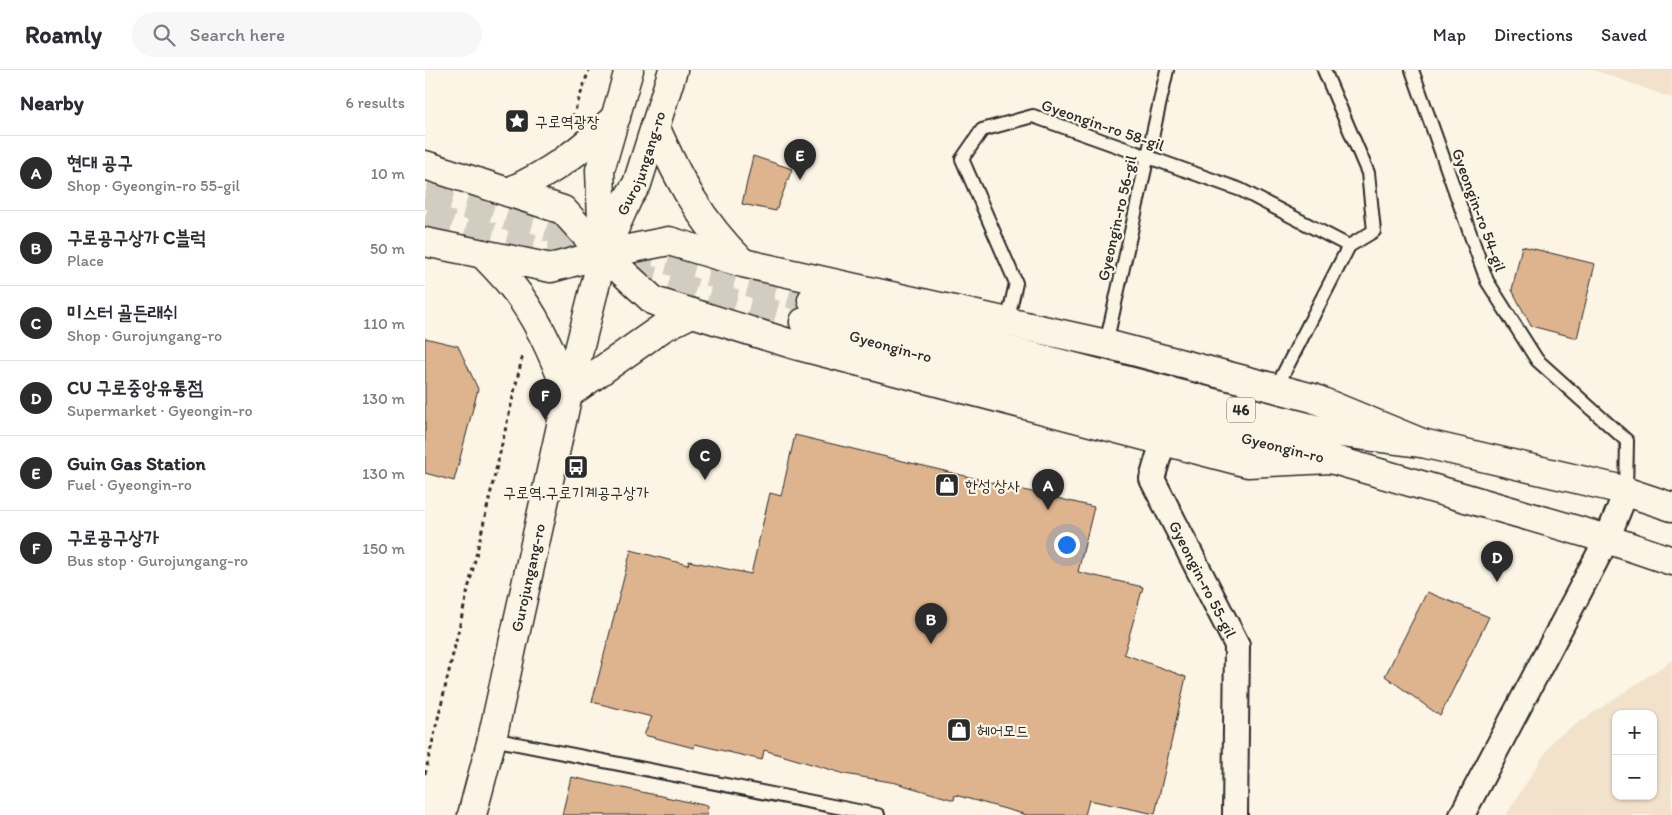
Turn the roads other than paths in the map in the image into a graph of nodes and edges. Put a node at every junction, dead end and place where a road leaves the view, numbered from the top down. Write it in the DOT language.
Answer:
graph roads {
  1 [pos="629,70"];
  2 [pos="673,70"];
  3 [pos="1167,70"];
  4 [pos="1324,70"];
  5 [pos="1412,70"];
  6 [pos="615,117"];
  7 [pos="655,126"];
  8 [pos="1148,157"];
  9 [pos="425,165"];
  10 [pos="508,192"];
  11 [pos="425,242"];
  12 [pos="1349,246"];
  13 [pos="483,254"];
  14 [pos="603,254"];
  15 [pos="743,263"];
  16 [pos="692,313"];
  17 [pos="1007,323"];
  18 [pos="1106,344"];
  19 [pos="1275,388"];
  20 [pos="568,394"];
  21 [pos="1163,441"];
  22 [pos="1423,442"];
  23 [pos="1331,459"];
  24 [pos="1626,492"];
  25 [pos="1672,507"];
  26 [pos="1607,540"];
  27 [pos="1672,561"];
  28 [pos="492,738"];
  29 [pos="1469,812"];
  30 [pos="473,815"];
  31 [pos="878,815"];
  32 [pos="1235,815"];
  1 -- 6 [label="main road, Gurojungang-ro"];
  2 -- 7 [label="main road, Gurojungang-ro"];
  3 -- 8 [label="lane, Gyeongin-ro 56-gil"];
  4 -- 12 [label="lane"];
  5 -- 24 [label="lane, Gyeongin-ro 54-gil"];
  6 -- 10 [label="main road"];
  6 -- 14 [label="main road, Gurojungang-ro"];
  7 -- 14 [label="main road, Gurojungang-ro"];
  7 -- 15 [label="main road"];
  8 -- 12 [label="lane, Gyeongin-ro 58-gil"];
  8 -- 17 [label="lane, Gyeongin-ro 58-gil"];
  8 -- 18 [label="lane, Gyeongin-ro 56-gil"];
  9 -- 10 [label="main road"];
  10 -- 14 [label="main road"];
  11 -- 13 [label="main road"];
  12 -- 19 [label="lane"];
  13 -- 14 [label="main road"];
  13 -- 20 [label="main road"];
  14 -- 15 [label="main road"];
  14 -- 16 [label="main road"];
  14 -- 20 [label="main road, Gurojungang-ro"];
  15 -- 17 [label="main road"];
  16 -- 20 [label="main road"];
  16 -- 21 [label="main road"];
  17 -- 18 [label="main road"];
  18 -- 19 [label="main road"];
  19 -- 22 [label="main road"];
  20 -- 28 [label="main road, Gurojungang-ro"];
  21 -- 23 [label="main road"];
  21 -- 32 [label="street, Gyeongin-ro 55-gil"];
  22 -- 23 [label="main road, Gyeongin-ro / 46"];
  22 -- 24 [label="main road, Gyeongin-ro / 46"];
  23 -- 26 [label="main road, Gyeongin-ro / 46"];
  24 -- 25 [label="main road, Gyeongin-ro / 46"];
  24 -- 26 [label="street"];
  26 -- 27 [label="main road, Gyeongin-ro / 46"];
  26 -- 29 [label="street"];
  28 -- 30 [label="main road, Gurojungang-ro"];
  28 -- 31 [label="lane"];
}
